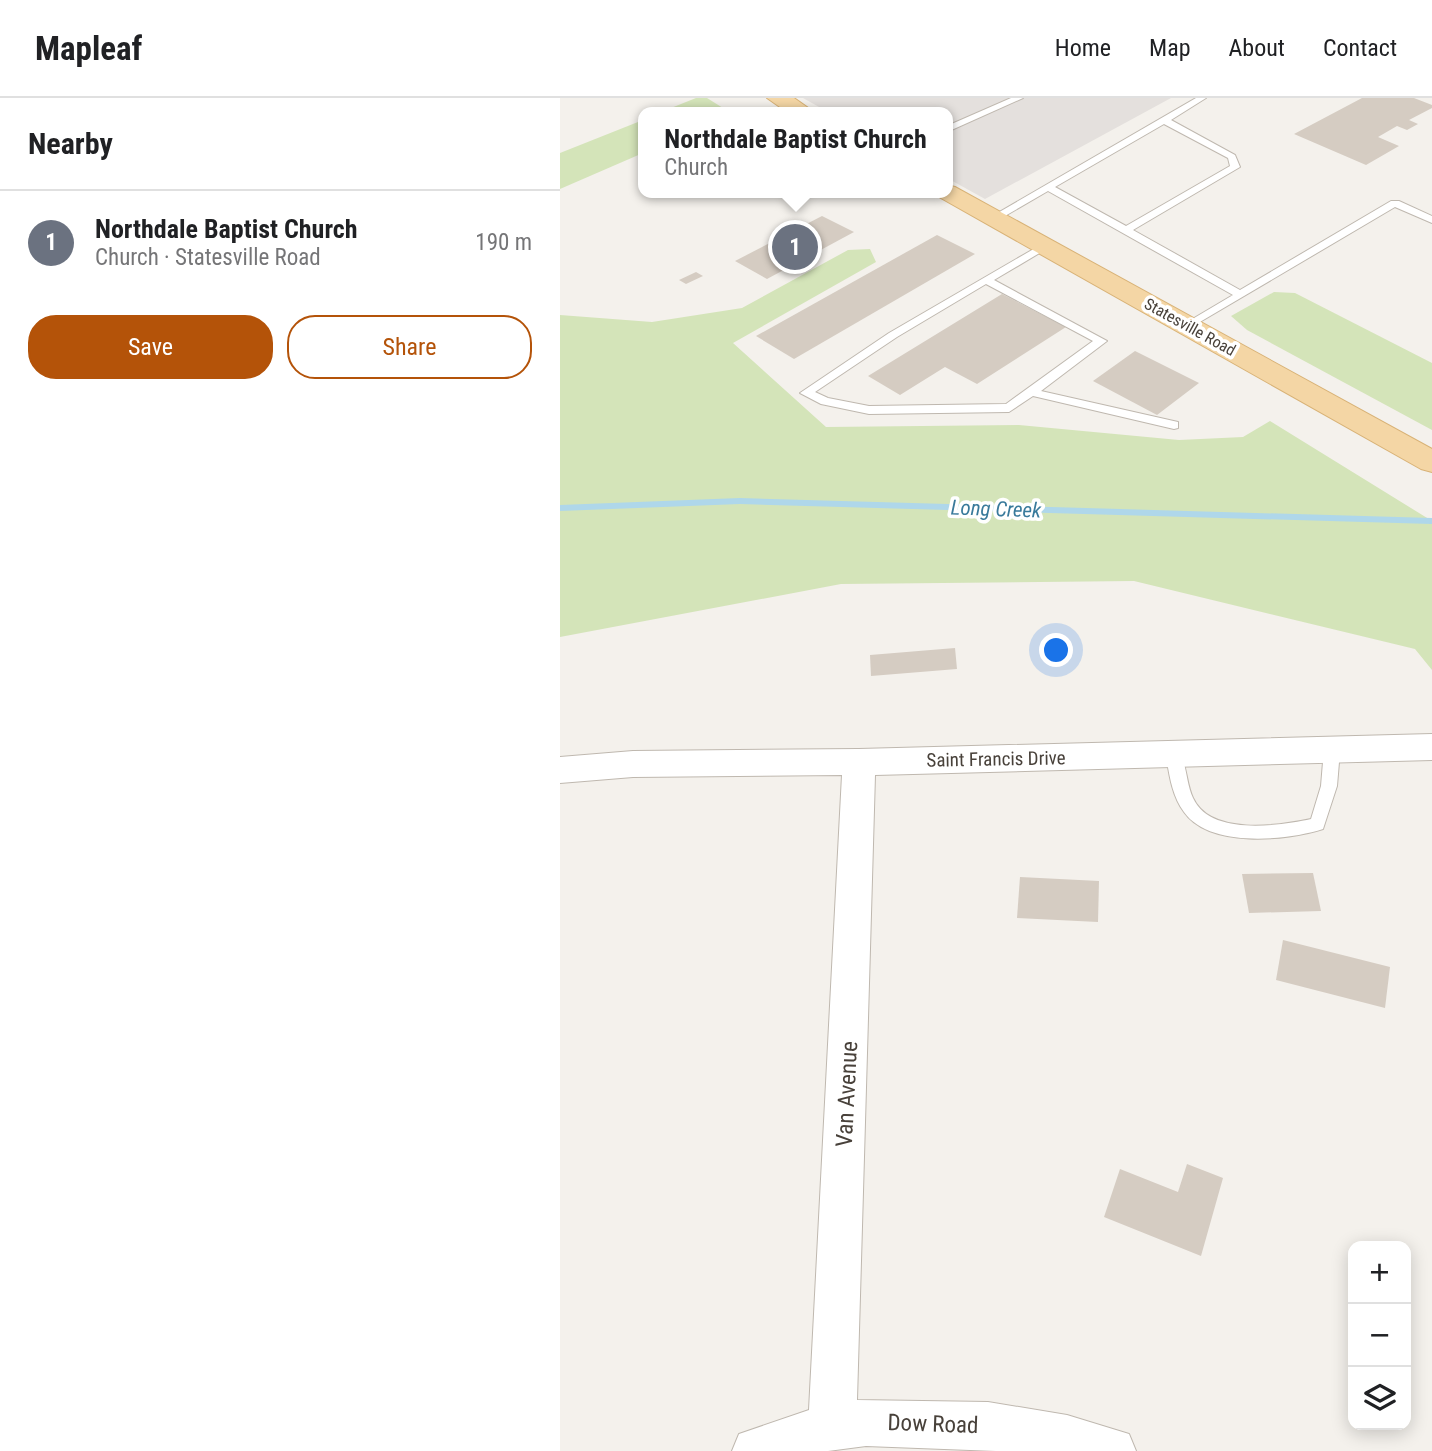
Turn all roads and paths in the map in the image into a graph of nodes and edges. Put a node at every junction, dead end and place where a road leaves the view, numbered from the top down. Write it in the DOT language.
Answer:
graph roads {
  1 [pos="778,98"];
  2 [pos="1019,98"];
  3 [pos="1202,98"];
  4 [pos="794,107"];
  5 [pos="1164,120"];
  6 [pos="953,127"];
  7 [pos="1049,187"];
  8 [pos="953,195"];
  9 [pos="995,218"];
  10 [pos="1432,220"];
  11 [pos="1126,230"];
  12 [pos="1044,246"];
  13 [pos="986,280"];
  14 [pos="1241,295"];
  15 [pos="1188,326"];
  16 [pos="1031,392"];
  17 [pos="1174,425"];
  18 [pos="1432,462"];
  19 [pos="1432,747"];
  20 [pos="1332,750"];
  21 [pos="1174,755"];
  22 [pos="859,762"];
  23 [pos="560,770"];
  24 [pos="832,1426"];
  25 [pos="756,1451"];
  26 [pos="1112,1451"];
  1 -- 4 [label="main road"];
  2 -- 6 [label="lane"];
  3 -- 5 [label="lane"];
  5 -- 7 [label="lane"];
  5 -- 11 [label="lane"];
  7 -- 9 [label="lane"];
  7 -- 11 [label="lane"];
  8 -- 9 [label="main road, Statesville Road"];
  9 -- 12 [label="main road, Statesville Road"];
  10 -- 14 [label="lane"];
  11 -- 14 [label="lane"];
  12 -- 13 [label="lane"];
  12 -- 15 [label="main road, Statesville Road"];
  13 -- 16 [label="lane"];
  13 -- 16 [label="lane"];
  14 -- 15 [label="lane"];
  15 -- 18 [label="main road, Statesville Road"];
  16 -- 17 [label="lane"];
  19 -- 20 [label="street, Saint Francis Drive"];
  20 -- 21 [label="street, Saint Francis Drive"];
  20 -- 21 [label="lane"];
  21 -- 22 [label="street, Saint Francis Drive"];
  22 -- 23 [label="street, Saint Francis Drive"];
  22 -- 24 [label="street, Van Avenue"];
  24 -- 25 [label="street, Dow Road"];
  24 -- 26 [label="street, Dow Road"];
}
